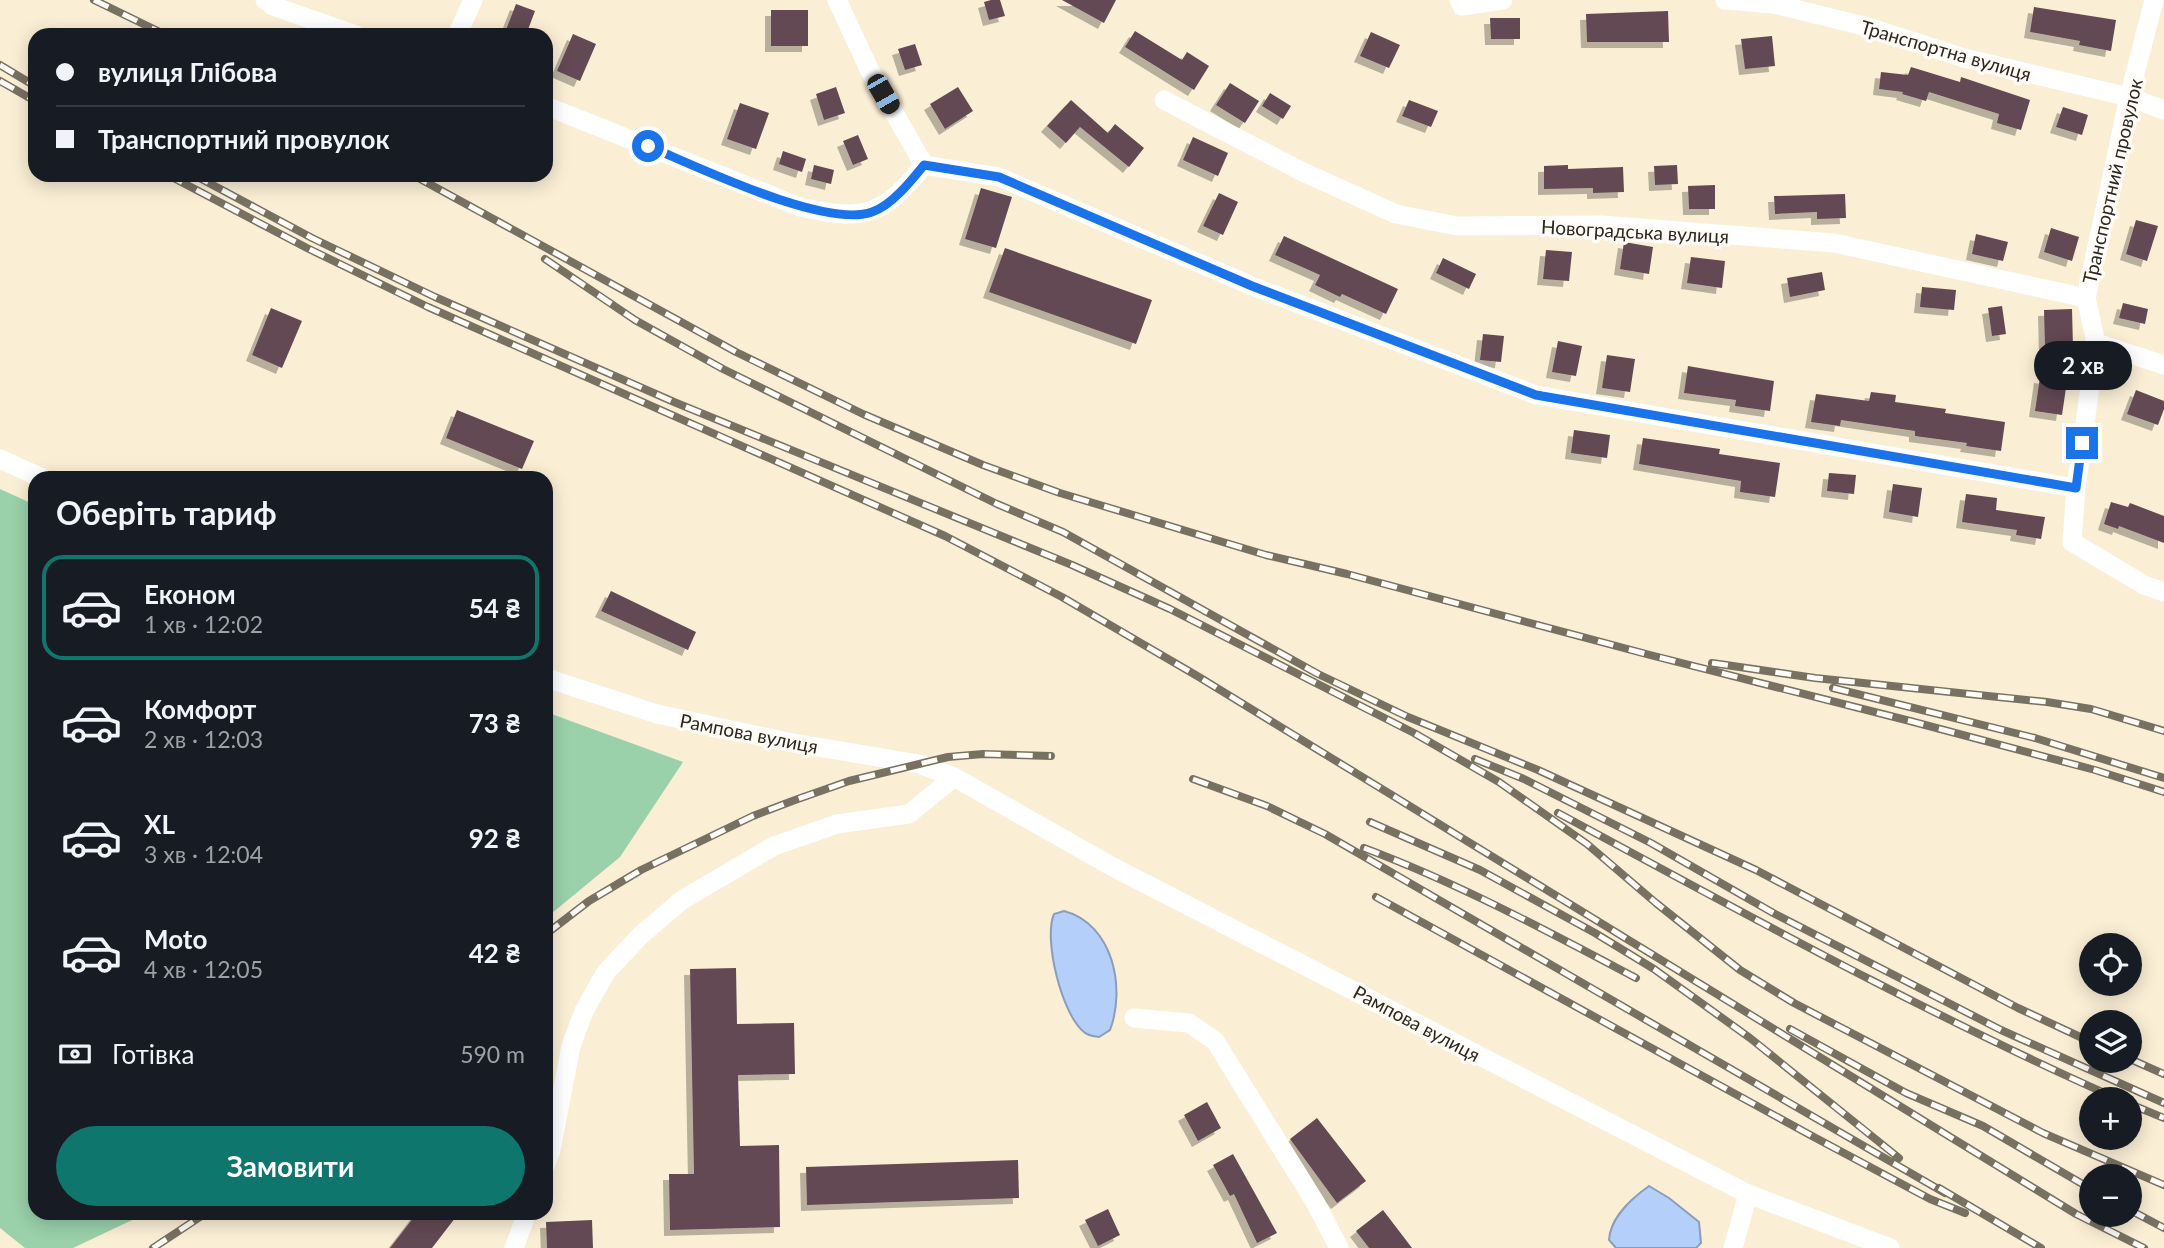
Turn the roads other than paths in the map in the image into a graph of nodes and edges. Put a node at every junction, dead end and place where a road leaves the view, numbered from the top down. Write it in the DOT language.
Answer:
graph roads {
  1 [pos="265,0"];
  2 [pos="473,0"];
  3 [pos="837,0"];
  4 [pos="1459,0"];
  5 [pos="1503,0"];
  6 [pos="1725,0"];
  7 [pos="2154,0"];
  8 [pos="336,28"];
  9 [pos="460,28"];
  10 [pos="2129,97"];
  11 [pos="1164,100"];
  12 [pos="553,109"];
  13 [pos="2164,110"];
  14 [pos="924,165"];
  15 [pos="2085,298"];
  16 [pos="2096,343"];
  17 [pos="2164,365"];
  18 [pos="0,459"];
  19 [pos="28,472"];
  20 [pos="2076,488"];
  21 [pos="2164,592"];
  22 [pos="553,680"];
  23 [pos="954,777"];
  24 [pos="1134,1018"];
  25 [pos="553,1140"];
  26 [pos="1748,1194"];
  27 [pos="524,1220"];
  28 [pos="514,1248"];
  29 [pos="1339,1248"];
  30 [pos="1733,1248"];
  31 [pos="1890,1248"];
  1 -- 8 [label="street"];
  2 -- 9 [label="street"];
  3 -- 14 [label="street"];
  4 -- 5 [label="street"];
  6 -- 10 [label="street, Транспортна вулиця"];
  7 -- 10 [label="street, Транспортний провулок"];
  10 -- 13 [label="street, Транспортна вулиця"];
  10 -- 15 [label="street, Транспортний провулок"];
  11 -- 15 [label="street, Новоградська вулиця"];
  12 -- 14 [label="street"];
  14 -- 20 [label="street"];
  15 -- 16 [label="street, Транспортний провулок"];
  16 -- 17 [label="street"];
  16 -- 20 [label="street, Транспортний провулок"];
  18 -- 19 [label="street"];
  20 -- 21 [label="street, Транспортний провулок"];
  22 -- 23 [label="street, Рампова вулиця"];
  23 -- 25 [label="street"];
  23 -- 26 [label="street, Рампова вулиця"];
  24 -- 29 [label="street"];
  26 -- 30 [label="street"];
  26 -- 31 [label="street, Рампова вулиця"];
  27 -- 28 [label="street"];
}
